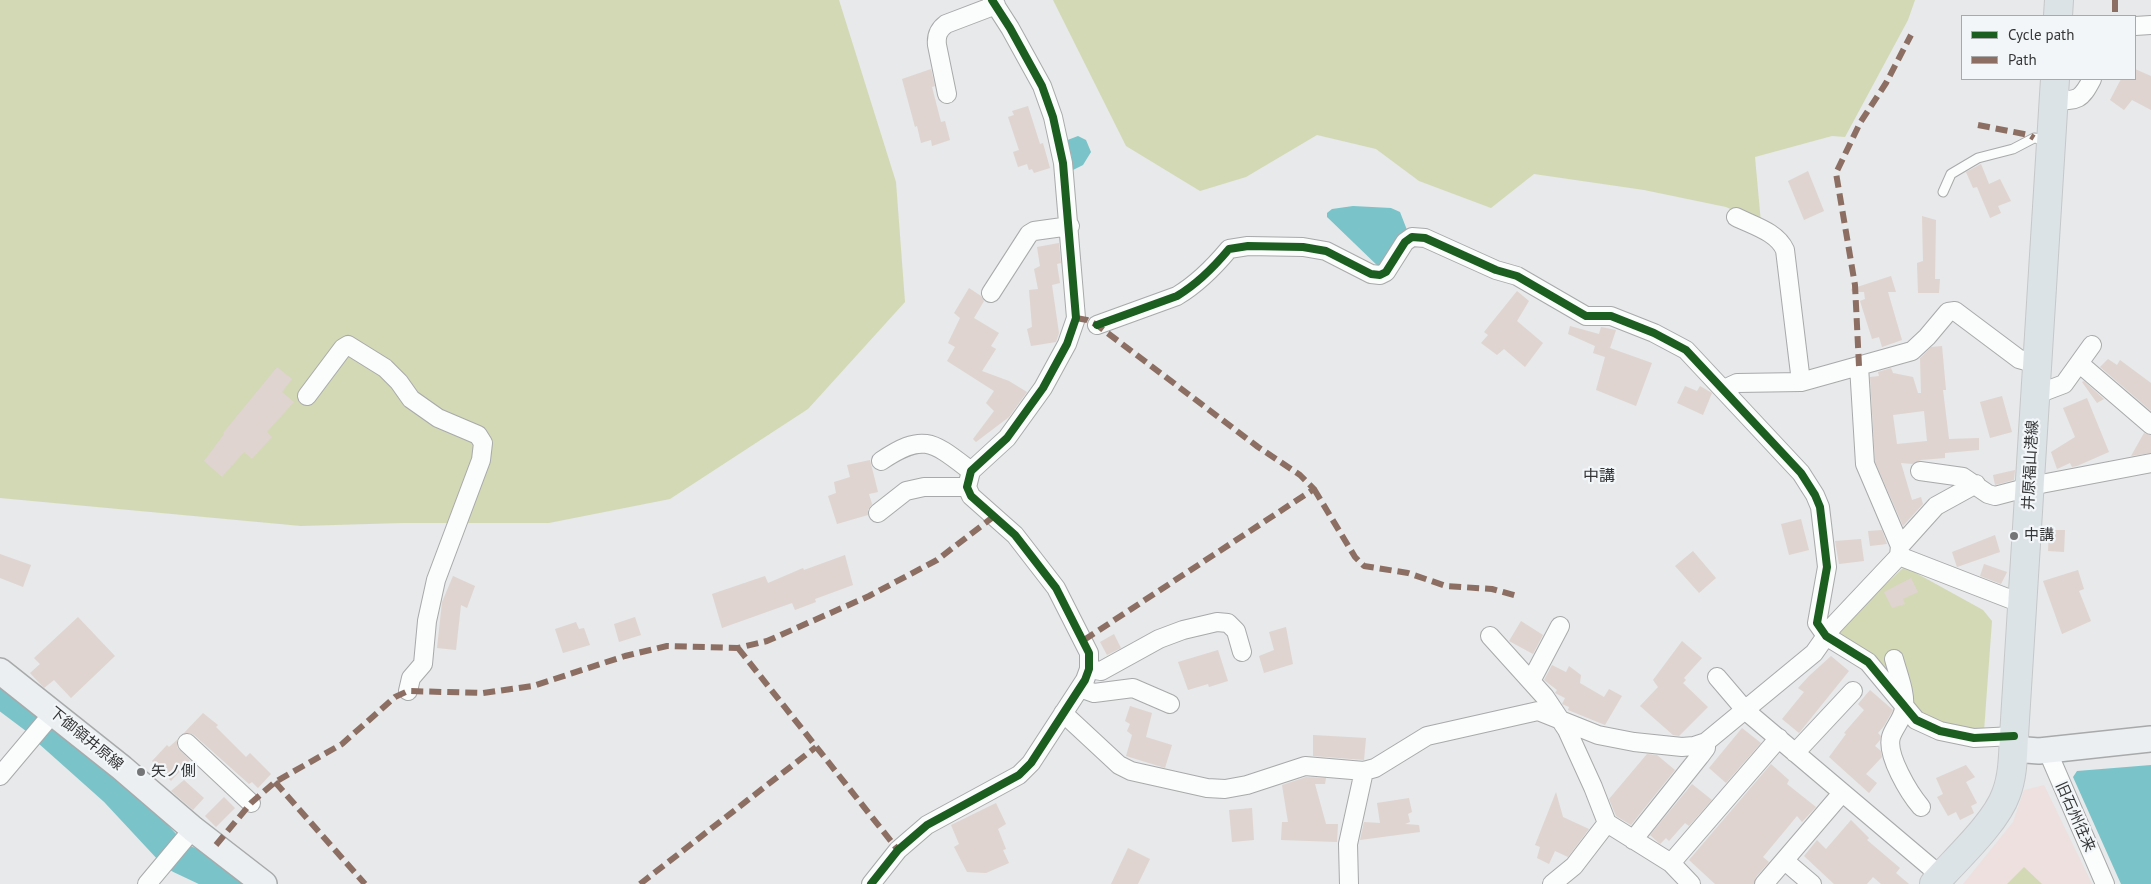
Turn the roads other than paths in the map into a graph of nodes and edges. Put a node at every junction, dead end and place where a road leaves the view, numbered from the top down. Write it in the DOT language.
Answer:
graph roads {
  1 [pos="2059,0"];
  2 [pos="994,2"];
  3 [pos="2058,15"];
  4 [pos="2151,25"];
  5 [pos="2136,26"];
  6 [pos="2091,80"];
  7 [pos="2054,89"];
  8 [pos="947,94"];
  9 [pos="2050,140"];
  10 [pos="1943,192"];
  11 [pos="1736,217"];
  12 [pos="1070,226"];
  13 [pos="990,293"];
  14 [pos="1097,325"];
  15 [pos="2092,345"];
  16 [pos="2036,364"];
  17 [pos="2080,364"];
  18 [pos="1859,366"];
  19 [pos="1801,382"];
  20 [pos="1724,389"];
  21 [pos="2035,395"];
  22 [pos="307,396"];
  23 [pos="2151,425"];
  24 [pos="881,461"];
  25 [pos="2151,463"];
  26 [pos="1920,471"];
  27 [pos="969,479"];
  28 [pos="1976,484"];
  29 [pos="2030,486"];
  30 [pos="878,513"];
  31 [pos="1899,551"];
  32 [pos="2021,601"];
  33 [pos="1560,626"];
  34 [pos="1490,636"];
  35 [pos="1826,636"];
  36 [pos="1242,652"];
  37 [pos="1894,659"];
  38 [pos="1089,669"];
  39 [pos="0,671"];
  40 [pos="1717,677"];
  41 [pos="1531,681"];
  42 [pos="1080,688"];
  43 [pos="408,691"];
  44 [pos="1854,691"];
  45 [pos="1170,704"];
  46 [pos="1904,708"];
  47 [pos="1746,710"];
  48 [pos="53,713"];
  49 [pos="1063,713"];
  50 [pos="1558,718"];
  51 [pos="1779,738"];
  52 [pos="2151,739"];
  53 [pos="1706,742"];
  54 [pos="187,743"];
  55 [pos="2014,743"];
  56 [pos="2047,750"];
  57 [pos="1795,753"];
  58 [pos="1364,771"];
  59 [pos="0,776"];
  60 [pos="1842,793"];
  61 [pos="251,803"];
  62 [pos="1921,807"];
  63 [pos="1606,823"];
  64 [pos="193,829"];
  65 [pos="1633,840"];
  66 [pos="1785,861"];
  67 [pos="1671,863"];
  68 [pos="1938,880"];
  69 [pos="148,884"];
  70 [pos="264,884"];
  71 [pos="871,884"];
  72 [pos="1349,884"];
  73 [pos="1552,884"];
  74 [pos="1691,884"];
  75 [pos="1764,884"];
  76 [pos="1812,884"];
  77 [pos="2105,884"];
  1 -- 3 [label="main road"];
  2 -- 8 [label="street"];
  2 -- 12 [label="street"];
  4 -- 5 [label="street"];
  6 -- 7 [label="street"];
  7 -- 9 [label="main road, 井原福山港線"];
  9 -- 10 [label="lane"];
  9 -- 16 [label="main road, 井原福山港線"];
  11 -- 19 [label="street"];
  12 -- 13 [label="street"];
  12 -- 27 [label="street"];
  14 -- 20 [label="street"];
  15 -- 17 [label="street"];
  16 -- 18 [label="street"];
  16 -- 21 [label="main road, 井原福山港線"];
  17 -- 21 [label="street"];
  17 -- 23 [label="street"];
  18 -- 19 [label="street"];
  18 -- 31 [label="street"];
  19 -- 20 [label="street"];
  20 -- 35 [label="street"];
  21 -- 29 [label="main road, 井原福山港線"];
  22 -- 43 [label="street"];
  24 -- 27 [label="street"];
  25 -- 29 [label="street"];
  26 -- 28 [label="street"];
  27 -- 30 [label="street"];
  27 -- 38 [label="street"];
  28 -- 29 [label="street"];
  28 -- 31 [label="street"];
  29 -- 32 [label="main road, 井原福山港線"];
  31 -- 32 [label="street"];
  31 -- 35 [label="street"];
  32 -- 55 [label="main road, 井原福山港線"];
  33 -- 41 [label="street"];
  34 -- 41 [label="street"];
  35 -- 46 [label="street"];
  35 -- 47 [label="street"];
  36 -- 38 [label="street"];
  37 -- 46 [label="street"];
  38 -- 42 [label="street"];
  39 -- 48 [label="main road, 下御領井原線"];
  40 -- 47 [label="street"];
  41 -- 50 [label="street"];
  42 -- 45 [label="street"];
  42 -- 49 [label="street"];
  44 -- 57 [label="street"];
  46 -- 55 [label="street"];
  46 -- 62 [label="street"];
  47 -- 51 [label="street"];
  47 -- 53 [label="street"];
  48 -- 59 [label="street"];
  48 -- 64 [label="main road, 下御領井原線"];
  49 -- 58 [label="street"];
  49 -- 71 [label="street"];
  50 -- 53 [label="street"];
  50 -- 58 [label="street"];
  50 -- 63 [label="street"];
  51 -- 57 [label="street"];
  51 -- 67 [label="street"];
  52 -- 56 [label="main road"];
  53 -- 65 [label="street"];
  54 -- 61 [label="street"];
  55 -- 56 [label="main road"];
  55 -- 68 [label="main road, 井原福山港線"];
  56 -- 77 [label="street, 旧石州往来"];
  57 -- 60 [label="street"];
  58 -- 72 [label="street"];
  60 -- 66 [label="street"];
  60 -- 68 [label="street"];
  63 -- 65 [label="street"];
  63 -- 73 [label="street"];
  64 -- 69 [label="street"];
  64 -- 70 [label="main road, 下御領井原線"];
  65 -- 67 [label="street"];
  66 -- 75 [label="street"];
  66 -- 76 [label="street"];
  67 -- 74 [label="street"];
}
